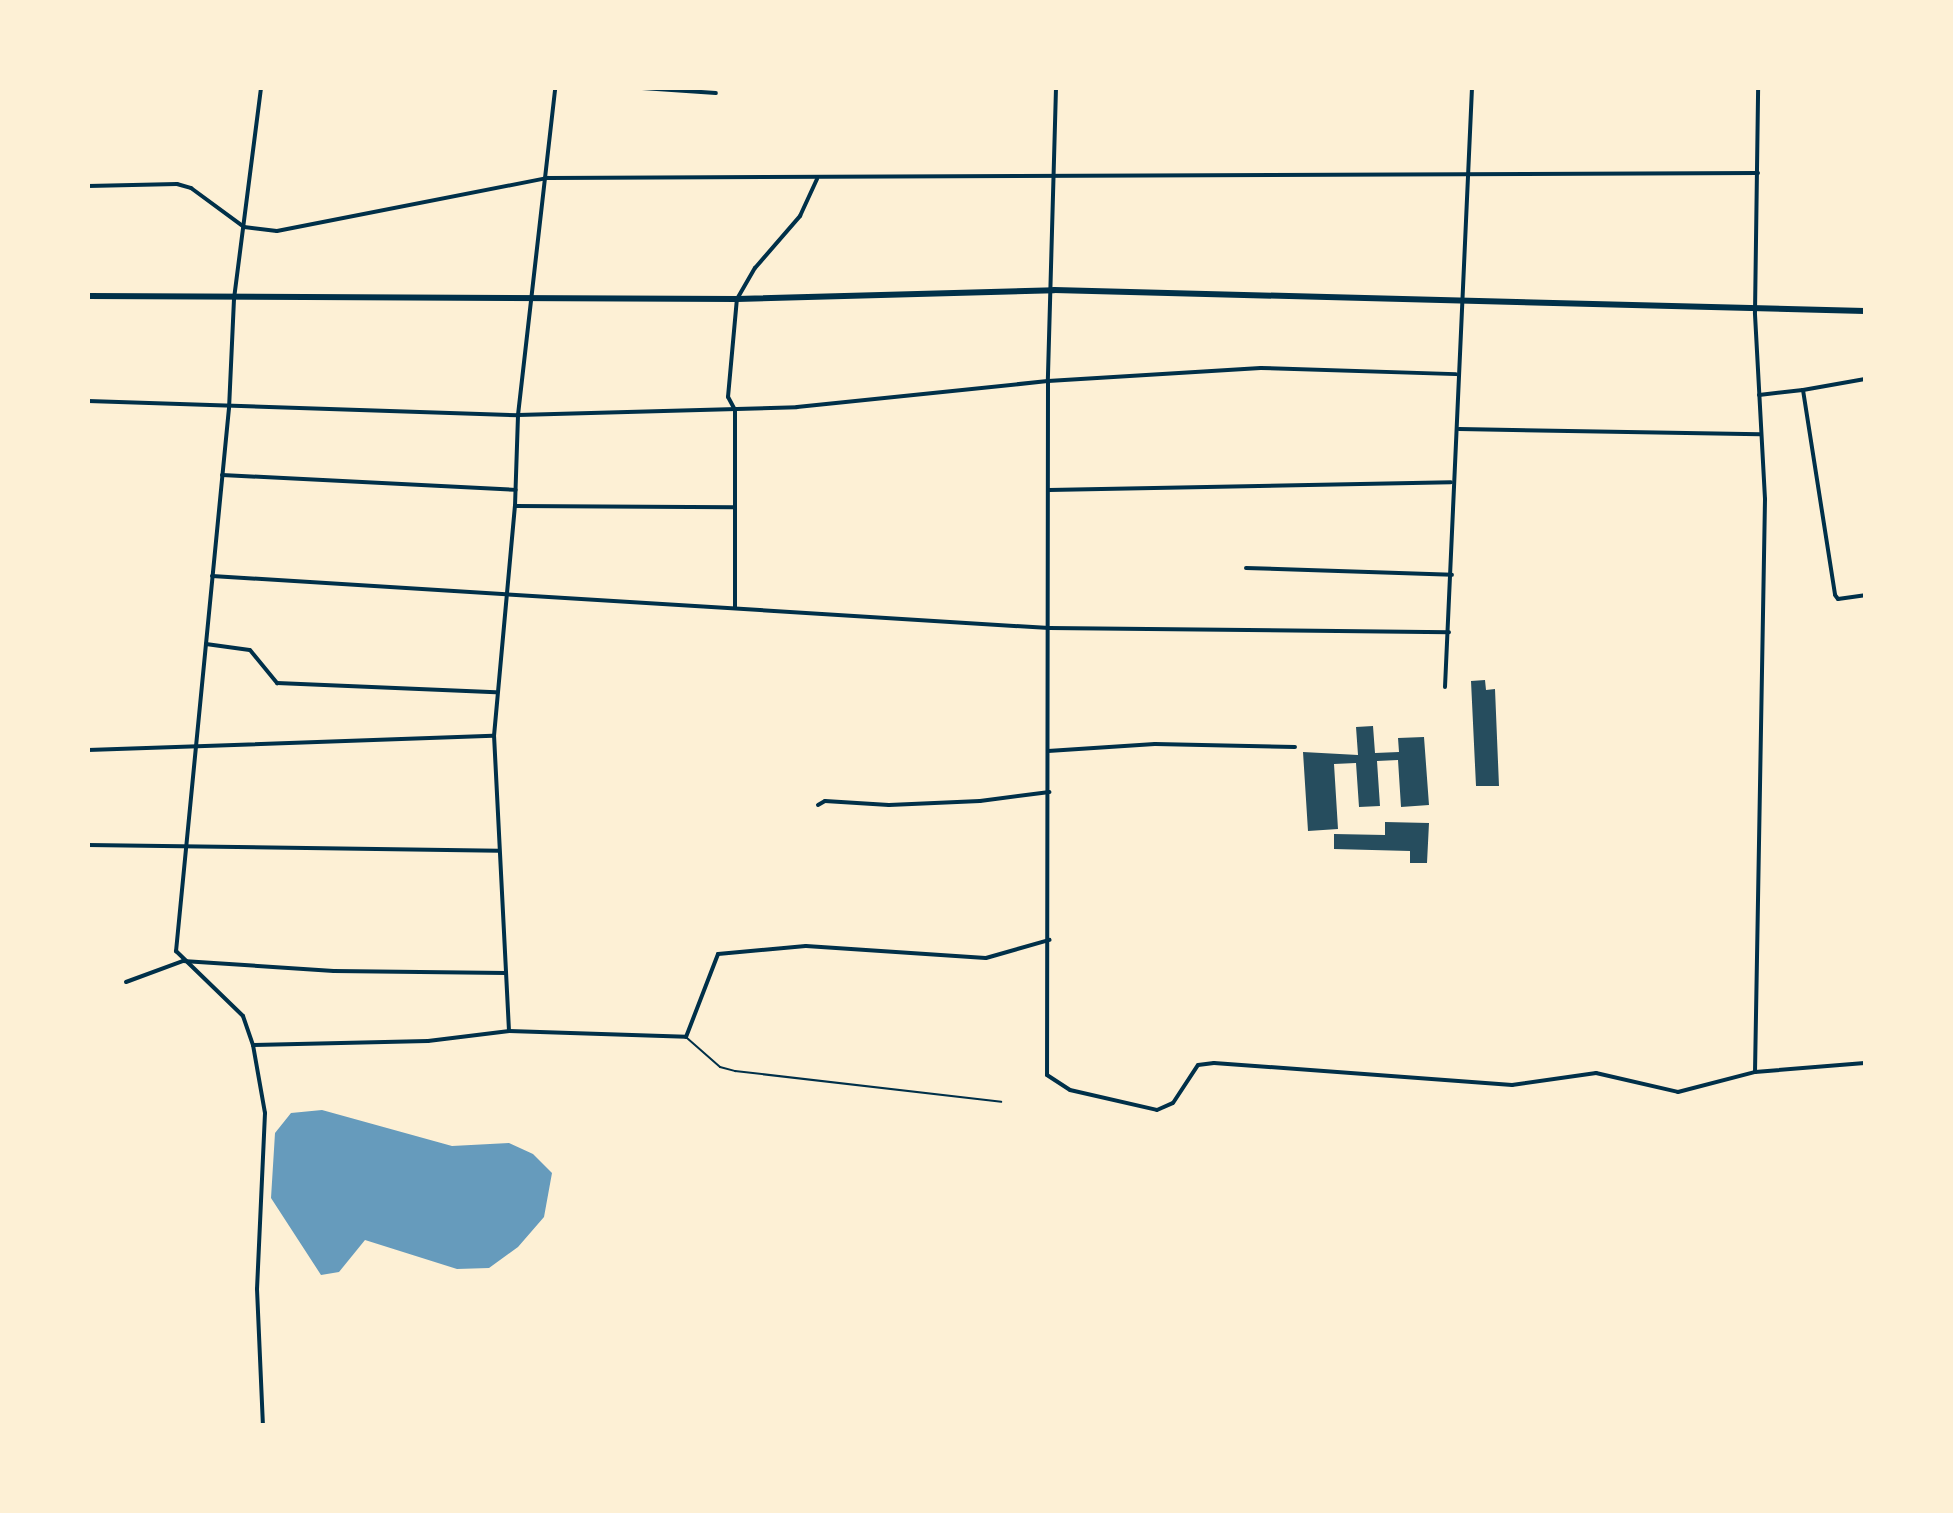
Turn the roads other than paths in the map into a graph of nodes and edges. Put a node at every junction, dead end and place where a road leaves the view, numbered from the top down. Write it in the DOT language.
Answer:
graph roads {
  1 [pos="228,88"];
  2 [pos="316,88"];
  3 [pos="555,88"];
  4 [pos="642,88"];
  5 [pos="1056,88"];
  6 [pos="1472,88"];
  7 [pos="1758,88"];
  8 [pos="261,89"];
  9 [pos="716,93"];
  10 [pos="1467,172"];
  11 [pos="1758,173"];
  12 [pos="548,178"];
  13 [pos="1053,178"];
  14 [pos="817,179"];
  15 [pos="88,186"];
  16 [pos="244,227"];
  17 [pos="1054,290"];
  18 [pos="88,296"];
  19 [pos="530,297"];
  20 [pos="1464,298"];
  21 [pos="234,299"];
  22 [pos="737,299"];
  23 [pos="1865,311"];
  24 [pos="1755,312"];
  25 [pos="1456,374"];
  26 [pos="1865,379"];
  27 [pos="1048,381"];
  28 [pos="1803,390"];
  29 [pos="1759,395"];
  30 [pos="88,401"];
  31 [pos="229,408"];
  32 [pos="735,410"];
  33 [pos="518,415"];
  34 [pos="1459,429"];
  35 [pos="1760,434"];
  36 [pos="222,475"];
  37 [pos="1452,482"];
  38 [pos="516,490"];
  39 [pos="1049,490"];
  40 [pos="515,506"];
  41 [pos="734,507"];
  42 [pos="1246,568"];
  43 [pos="1453,575"];
  44 [pos="212,576"];
  45 [pos="1865,595"];
  46 [pos="507,596"];
  47 [pos="735,607"];
  48 [pos="1049,628"];
  49 [pos="1449,632"];
  50 [pos="206,644"];
  51 [pos="1445,687"];
  52 [pos="496,692"];
  53 [pos="494,736"];
  54 [pos="194,747"];
  55 [pos="1295,747"];
  56 [pos="88,750"];
  57 [pos="1048,751"];
  58 [pos="1049,792"];
  59 [pos="818,805"];
  60 [pos="88,845"];
  61 [pos="185,847"];
  62 [pos="499,851"];
  63 [pos="1049,940"];
  64 [pos="183,961"];
  65 [pos="506,973"];
  66 [pos="126,982"];
  67 [pos="509,1031"];
  68 [pos="686,1037"];
  69 [pos="253,1045"];
  70 [pos="1865,1063"];
  71 [pos="1755,1072"];
  72 [pos="1001,1102"];
  73 [pos="263,1425"];
  1 -- 8 [label="street"];
  2 -- 8 [label="street"];
  3 -- 12 [label="street"];
  4 -- 9 [label="street"];
  5 -- 13 [label="street"];
  6 -- 10 [label="street"];
  7 -- 11 [label="street"];
  8 -- 16 [label="street"];
  10 -- 11 [label="street"];
  10 -- 13 [label="street"];
  10 -- 20 [label="street"];
  11 -- 24 [label="street"];
  12 -- 14 [label="street"];
  12 -- 16 [label="street"];
  12 -- 19 [label="street"];
  13 -- 14 [label="street"];
  13 -- 17 [label="street"];
  14 -- 22 [label="street"];
  15 -- 16 [label="street"];
  16 -- 21 [label="street"];
  17 -- 20 [label="street"];
  17 -- 22 [label="street"];
  17 -- 27 [label="street"];
  18 -- 21 [label="street"];
  19 -- 21 [label="street"];
  19 -- 22 [label="street"];
  19 -- 33 [label="street"];
  20 -- 24 [label="street"];
  20 -- 25 [label="street"];
  21 -- 31 [label="street"];
  22 -- 32 [label="street"];
  23 -- 24 [label="street"];
  24 -- 29 [label="street"];
  25 -- 27 [label="street"];
  25 -- 34 [label="street"];
  26 -- 28 [label="street"];
  27 -- 32 [label="street"];
  27 -- 39 [label="street"];
  28 -- 29 [label="street"];
  28 -- 45 [label="street"];
  29 -- 35 [label="street"];
  30 -- 31 [label="street"];
  31 -- 33 [label="street"];
  31 -- 36 [label="street"];
  32 -- 33 [label="street"];
  32 -- 41 [label="street"];
  33 -- 38 [label="street"];
  34 -- 35 [label="street"];
  34 -- 37 [label="street"];
  35 -- 71 [label="street"];
  36 -- 38 [label="street"];
  36 -- 44 [label="street"];
  37 -- 39 [label="street"];
  37 -- 43 [label="street"];
  38 -- 40 [label="street"];
  39 -- 48 [label="street"];
  40 -- 41 [label="street"];
  40 -- 46 [label="street"];
  41 -- 47 [label="street"];
  42 -- 43 [label="street"];
  43 -- 49 [label="street"];
  44 -- 46 [label="street"];
  44 -- 50 [label="street"];
  46 -- 47 [label="street"];
  46 -- 52 [label="street"];
  47 -- 48 [label="street"];
  48 -- 49 [label="street"];
  48 -- 57 [label="street"];
  49 -- 51 [label="street"];
  50 -- 52 [label="street"];
  50 -- 54 [label="street"];
  52 -- 53 [label="street"];
  53 -- 54 [label="street"];
  53 -- 62 [label="street"];
  54 -- 56 [label="street"];
  54 -- 61 [label="street"];
  55 -- 57 [label="street"];
  57 -- 58 [label="street"];
  58 -- 59 [label="street"];
  58 -- 63 [label="street"];
  60 -- 61 [label="street"];
  61 -- 62 [label="street"];
  61 -- 64 [label="street"];
  62 -- 65 [label="street"];
  63 -- 68 [label="street"];
  63 -- 71 [label="street"];
  64 -- 65 [label="street"];
  64 -- 66 [label="street"];
  64 -- 69 [label="street"];
  65 -- 67 [label="street"];
  67 -- 68 [label="street"];
  67 -- 69 [label="street"];
  68 -- 72 [label="lane"];
  69 -- 73 [label="street"];
  70 -- 71 [label="street"];
}
